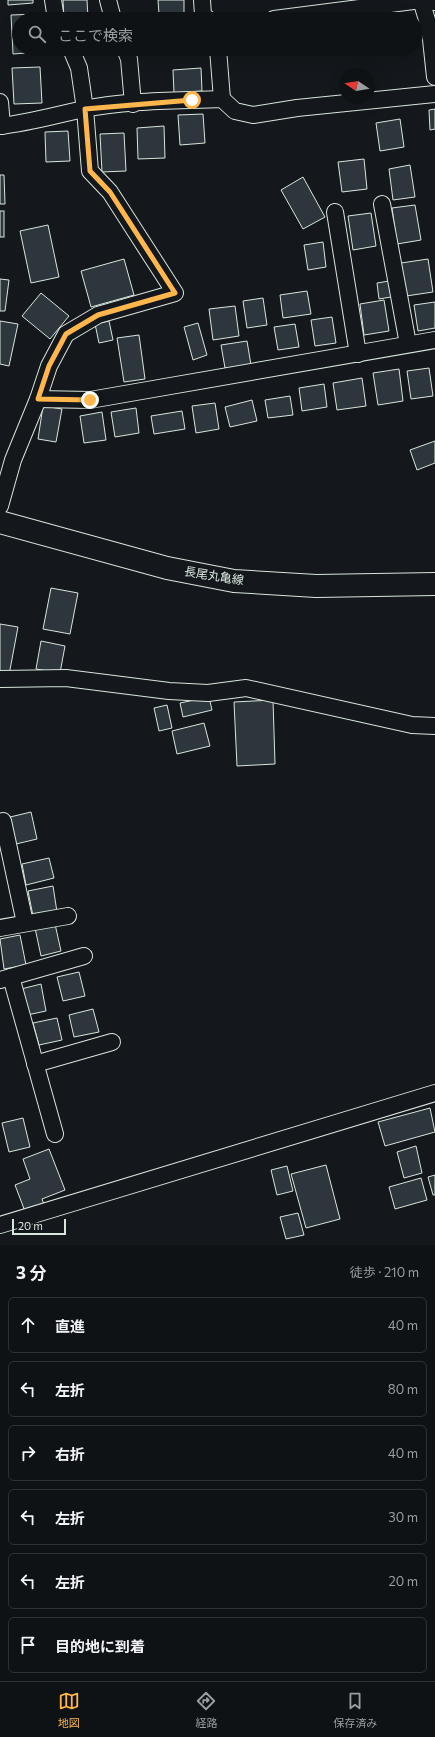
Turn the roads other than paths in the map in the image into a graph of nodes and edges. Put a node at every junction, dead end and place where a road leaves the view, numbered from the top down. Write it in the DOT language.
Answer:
graph roads {
  1 [pos="53,0"];
  2 [pos="108,0"];
  3 [pos="202,0"];
  4 [pos="421,0"];
  5 [pos="435,2"];
  6 [pos="55,12"];
  7 [pos="111,12"];
  8 [pos="203,12"];
  9 [pos="328,12"];
  10 [pos="74,56"];
  11 [pos="128,56"];
  12 [pos="219,56"];
  13 [pos="435,77"];
  14 [pos="435,94"];
  15 [pos="222,99"];
  16 [pos="0,102"];
  17 [pos="133,104"];
  18 [pos="85,109"];
  19 [pos="1,126"];
  20 [pos="382,204"];
  21 [pos="335,212"];
  22 [pos="435,340"];
  23 [pos="408,344"];
  24 [pos="358,354"];
  25 [pos="38,399"];
  26 [pos="0,506"];
  27 [pos="0,522"];
  28 [pos="435,584"];
  29 [pos="0,679"];
  30 [pos="435,726"];
  31 [pos="3,821"];
  32 [pos="6,866"];
  33 [pos="68,916"];
  34 [pos="25,923"];
  35 [pos="0,928"];
  36 [pos="84,956"];
  37 [pos="5,978"];
  38 [pos="112,1042"];
  39 [pos="35,1064"];
  40 [pos="435,1093"];
  41 [pos="55,1134"];
  42 [pos="0,1225"];
  1 -- 6 [label="street"];
  2 -- 7 [label="street"];
  3 -- 8 [label="street"];
  4 -- 5 [label="street"];
  4 -- 9 [label="street"];
  4 -- 13 [label="street"];
  10 -- 18 [label="street"];
  11 -- 17 [label="street"];
  12 -- 15 [label="street"];
  14 -- 15 [label="street"];
  15 -- 17 [label="street"];
  16 -- 19 [label="street"];
  17 -- 18 [label="street"];
  18 -- 19 [label="street"];
  18 -- 25 [label="street"];
  20 -- 23 [label="street"];
  21 -- 24 [label="street"];
  22 -- 23 [label="street"];
  23 -- 24 [label="street"];
  24 -- 25 [label="street"];
  25 -- 26 [label="street"];
  27 -- 28 [label="main road, 長尾丸亀線"];
  29 -- 30 [label="street"];
  31 -- 32 [label="street"];
  32 -- 34 [label="street"];
  33 -- 34 [label="street"];
  34 -- 35 [label="street"];
  36 -- 37 [label="street"];
  37 -- 39 [label="street"];
  38 -- 39 [label="street"];
  39 -- 41 [label="street"];
  40 -- 42 [label="street"];
}
